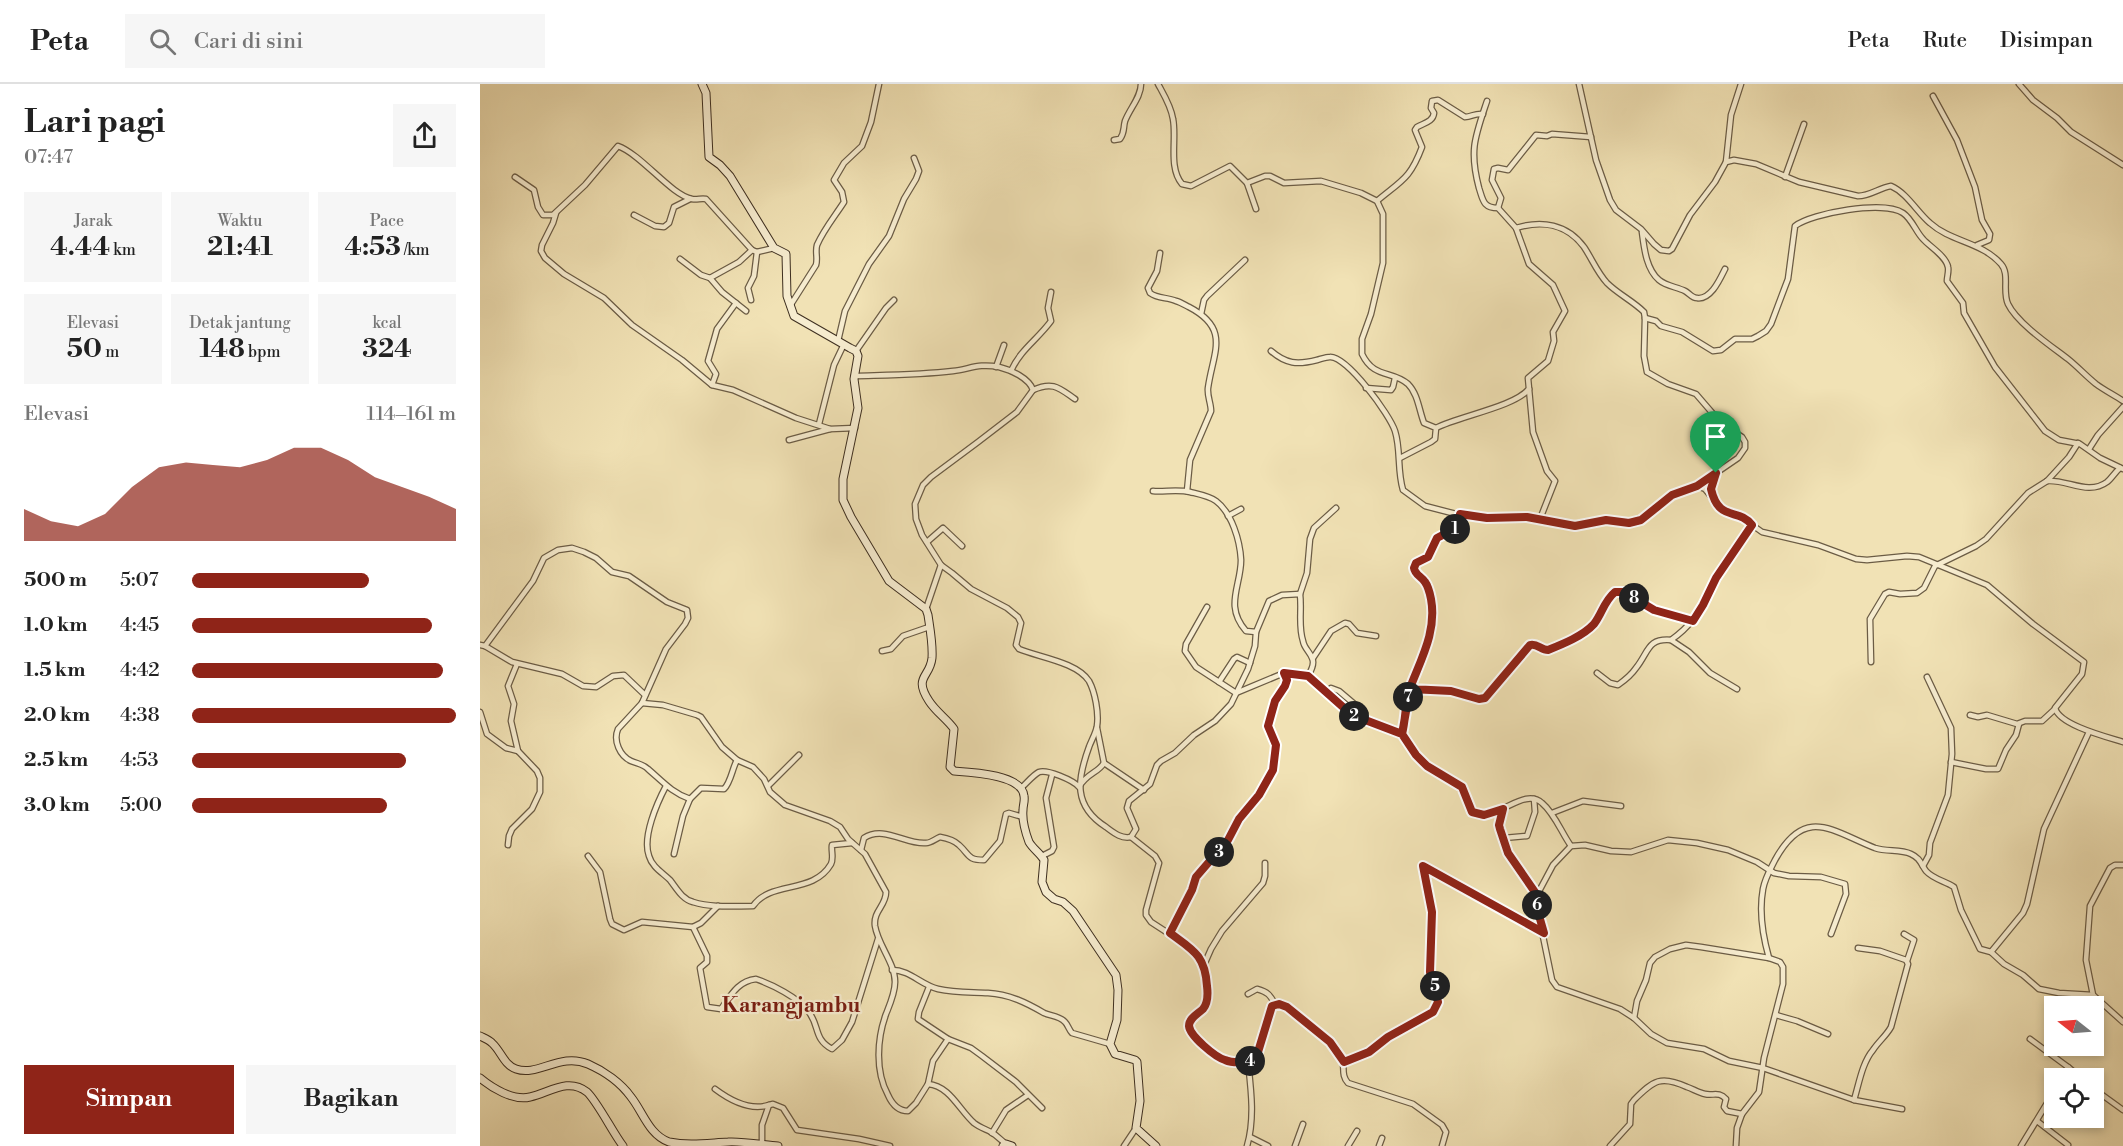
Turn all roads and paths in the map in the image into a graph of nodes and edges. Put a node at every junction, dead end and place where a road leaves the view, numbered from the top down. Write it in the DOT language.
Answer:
graph roads {
  1 [pos="702,84"];
  2 [pos="879,84"];
  3 [pos="1141,84"];
  4 [pos="1158,84"];
  5 [pos="1579,84"];
  6 [pos="1741,84"];
  7 [pos="2019,84"];
  8 [pos="1933,96"];
  9 [pos="1487,101"];
  10 [pos="1483,114"];
  11 [pos="1804,124"];
  12 [pos="1591,137"];
  13 [pos="1114,140"];
  14 [pos="914,158"];
  15 [pos="1726,162"];
  16 [pos="2123,165"];
  17 [pos="515,177"];
  18 [pos="1785,177"];
  19 [pos="1247,183"];
  20 [pos="1866,196"];
  21 [pos="690,199"];
  22 [pos="1377,201"];
  23 [pos="1498,207"];
  24 [pos="1867,208"];
  25 [pos="1257,209"];
  26 [pos="556,213"];
  27 [pos="634,215"];
  28 [pos="1516,228"];
  29 [pos="1641,229"];
  30 [pos="1977,245"];
  31 [pos="775,248"];
  32 [pos="754,251"];
  33 [pos="1160,253"];
  34 [pos="680,259"];
  35 [pos="1245,260"];
  36 [pos="1725,269"];
  37 [pos="710,278"];
  38 [pos="1051,292"];
  39 [pos="751,300"];
  40 [pos="894,300"];
  41 [pos="736,303"];
  42 [pos="790,306"];
  43 [pos="746,311"];
  44 [pos="1201,314"];
  45 [pos="1646,318"];
  46 [pos="841,343"];
  47 [pos="1004,345"];
  48 [pos="856,351"];
  49 [pos="1270,351"];
  50 [pos="996,367"];
  51 [pos="1011,371"];
  52 [pos="1395,378"];
  53 [pos="854,382"];
  54 [pos="712,385"];
  55 [pos="1366,388"];
  56 [pos="1529,389"];
  57 [pos="1033,390"];
  58 [pos="1075,399"];
  59 [pos="2123,401"];
  60 [pos="2123,407"];
  61 [pos="819,424"];
  62 [pos="855,428"];
  63 [pos="1436,428"];
  64 [pos="830,429"];
  65 [pos="789,440"];
  66 [pos="2078,443"];
  67 [pos="2089,449"];
  68 [pos="1400,458"];
  69 [pos="2122,468"];
  70 [pos="1716,473"];
  71 [pos="2047,481"];
  72 [pos="1697,486"];
  73 [pos="1152,490"];
  74 [pos="1187,491"];
  75 [pos="1715,501"];
  76 [pos="1336,508"];
  77 [pos="1241,509"];
  78 [pos="1460,514"];
  79 [pos="1228,516"];
  80 [pos="1540,519"];
  81 [pos="1752,525"];
  82 [pos="927,542"];
  83 [pos="962,546"];
  84 [pos="1939,564"];
  85 [pos="941,566"];
  86 [pos="1300,594"];
  87 [pos="927,607"];
  88 [pos="1207,607"];
  89 [pos="1693,621"];
  90 [pos="929,627"];
  91 [pos="1256,632"];
  92 [pos="1376,636"];
  93 [pos="1671,640"];
  94 [pos="483,645"];
  95 [pos="882,651"];
  96 [pos="1313,658"];
  97 [pos="1871,662"];
  98 [pos="1250,663"];
  99 [pos="517,664"];
  100 [pos="1284,673"];
  101 [pos="1597,673"];
  102 [pos="1308,676"];
  103 [pos="1927,677"];
  104 [pos="1219,682"];
  105 [pos="1737,688"];
  106 [pos="1410,689"];
  107 [pos="1236,693"];
  108 [pos="1326,693"];
  109 [pos="645,695"];
  110 [pos="642,703"];
  111 [pos="2055,709"];
  112 [pos="480,712"];
  113 [pos="1365,713"];
  114 [pos="1970,715"];
  115 [pos="2019,724"];
  116 [pos="1097,726"];
  117 [pos="2089,732"];
  118 [pos="1402,734"];
  119 [pos="2123,742"];
  120 [pos="518,751"];
  121 [pos="799,754"];
  122 [pos="737,760"];
  123 [pos="1104,762"];
  124 [pos="1951,762"];
  125 [pos="1052,775"];
  126 [pos="666,786"];
  127 [pos="768,786"];
  128 [pos="1079,787"];
  129 [pos="1022,788"];
  130 [pos="1144,790"];
  131 [pos="1534,798"];
  132 [pos="690,799"];
  133 [pos="1621,806"];
  134 [pos="1503,809"];
  135 [pos="1552,813"];
  136 [pos="1023,817"];
  137 [pos="1131,837"];
  138 [pos="1504,838"];
  139 [pos="852,843"];
  140 [pos="508,845"];
  141 [pos="1571,846"];
  142 [pos="861,850"];
  143 [pos="674,854"];
  144 [pos="588,856"];
  145 [pos="1042,856"];
  146 [pos="1265,863"];
  147 [pos="2123,865"];
  148 [pos="1923,866"];
  149 [pos="1769,870"];
  150 [pos="1537,895"];
  151 [pos="718,906"];
  152 [pos="693,927"];
  153 [pos="1170,933"];
  154 [pos="1544,933"];
  155 [pos="1831,934"];
  156 [pos="1905,934"];
  157 [pos="879,938"];
  158 [pos="1858,948"];
  159 [pos="1991,952"];
  160 [pos="1769,958"];
  161 [pos="1907,961"];
  162 [pos="1204,965"];
  163 [pos="892,970"];
  164 [pos="929,987"];
  165 [pos="1248,994"];
  166 [pos="2093,995"];
  167 [pos="1275,1005"];
  168 [pos="1776,1016"];
  169 [pos="1634,1018"];
  170 [pos="2123,1022"];
  171 [pos="1828,1034"];
  172 [pos="480,1036"];
  173 [pos="948,1039"];
  174 [pos="2030,1039"];
  175 [pos="1110,1044"];
  176 [pos="1248,1062"];
  177 [pos="1344,1062"];
  178 [pos="2068,1067"];
  179 [pos="1763,1068"];
  180 [pos="480,1078"];
  181 [pos="928,1084"];
  182 [pos="715,1089"];
  183 [pos="1028,1095"];
  184 [pos="2104,1096"];
  185 [pos="1854,1100"];
  186 [pos="769,1105"];
  187 [pos="1042,1108"];
  188 [pos="1902,1109"];
  189 [pos="2044,1109"];
  190 [pos="2123,1110"];
  191 [pos="1742,1114"];
  192 [pos="2037,1121"];
  193 [pos="1303,1124"];
  194 [pos="1136,1128"];
  195 [pos="1357,1131"];
  196 [pos="992,1133"];
  197 [pos="1250,1137"];
  198 [pos="1382,1138"];
  199 [pos="1007,1145"];
  200 [pos="2068,1145"];
  201 [pos="622,1146"];
  202 [pos="762,1146"];
  203 [pos="774,1146"];
  204 [pos="778,1146"];
  205 [pos="890,1146"];
  206 [pos="1124,1146"];
  207 [pos="1156,1146"];
  208 [pos="1247,1146"];
  209 [pos="1268,1146"];
  210 [pos="1295,1146"];
  211 [pos="1348,1146"];
  212 [pos="1379,1146"];
  213 [pos="1442,1146"];
  214 [pos="1610,1146"];
  215 [pos="1736,1146"];
  216 [pos="2021,1146"];
  1 -- 31 [label="street"];
  2 -- 42 [label="street"];
  3 -- 13 [label="street"];
  4 -- 19 [label="street"];
  5 -- 12 [label="street"];
  6 -- 15 [label="street"];
  7 -- 16 [label="street"];
  8 -- 30 [label="street"];
  9 -- 10 [label="street"];
  10 -- 22 [label="street"];
  10 -- 23 [label="street"];
  11 -- 18 [label="street"];
  12 -- 23 [label="street"];
  12 -- 29 [label="street"];
  14 -- 46 [label="street"];
  15 -- 18 [label="street"];
  15 -- 29 [label="street"];
  17 -- 26 [label="street"];
  18 -- 20 [label="street"];
  19 -- 22 [label="street"];
  19 -- 25 [label="street"];
  20 -- 24 [label="street"];
  20 -- 30 [label="street"];
  21 -- 26 [label="street"];
  21 -- 27 [label="street"];
  21 -- 32 [label="street"];
  22 -- 52 [label="street"];
  23 -- 28 [label="street"];
  24 -- 45 [label="street"];
  24 -- 66 [label="street"];
  26 -- 54 [label="street"];
  28 -- 45 [label="street"];
  28 -- 56 [label="street"];
  29 -- 36 [label="street"];
  30 -- 59 [label="street"];
  31 -- 32 [label="street"];
  31 -- 42 [label="street"];
  32 -- 37 [label="street"];
  32 -- 39 [label="street"];
  33 -- 44 [label="street"];
  34 -- 37 [label="street"];
  35 -- 44 [label="street"];
  37 -- 41 [label="street"];
  38 -- 51 [label="street"];
  40 -- 48 [label="street"];
  41 -- 43 [label="street"];
  41 -- 54 [label="street"];
  42 -- 46 [label="street"];
  44 -- 74 [label="street"];
  45 -- 70 [label="street"];
  46 -- 48 [label="street"];
  46 -- 61 [label="street"];
  47 -- 50 [label="street"];
  48 -- 53 [label="street"];
  49 -- 55 [label="street"];
  50 -- 51 [label="street"];
  50 -- 53 [label="street"];
  51 -- 57 [label="street"];
  52 -- 55 [label="street"];
  52 -- 63 [label="street"];
  53 -- 62 [label="street"];
  54 -- 61 [label="street"];
  55 -- 68 [label="street"];
  56 -- 63 [label="street"];
  56 -- 80 [label="street"];
  57 -- 58 [label="street"];
  57 -- 82 [label="street"];
  60 -- 67 [label="street"];
  61 -- 64 [label="street"];
  62 -- 64 [label="street"];
  62 -- 87 [label="street"];
  63 -- 68 [label="street"];
  64 -- 65 [label="street"];
  66 -- 67 [label="street"];
  66 -- 71 [label="street"];
  67 -- 69 [label="street"];
  68 -- 78 [label="street"];
  69 -- 71 [label="street"];
  70 -- 72 [label="street"];
  70 -- 75 [label="street"];
  71 -- 84 [label="street"];
  72 -- 75 [label="street"];
  72 -- 80 [label="street"];
  73 -- 74 [label="street"];
  74 -- 79 [label="street"];
  75 -- 81 [label="street"];
  76 -- 86 [label="street"];
  77 -- 79 [label="street"];
  78 -- 80 [label="street"];
  78 -- 106 [label="street"];
  79 -- 91 [label="street"];
  81 -- 84 [label="street"];
  81 -- 89 [label="street"];
  82 -- 83 [label="street"];
  82 -- 85 [label="street"];
  84 -- 97 [label="street"];
  84 -- 111 [label="street"];
  85 -- 87 [label="street"];
  85 -- 116 [label="street"];
  86 -- 91 [label="street"];
  86 -- 96 [label="street"];
  87 -- 90 [label="street"];
  88 -- 104 [label="street"];
  89 -- 93 [label="street"];
  89 -- 106 [label="street"];
  90 -- 95 [label="street"];
  90 -- 129 [label="street"];
  91 -- 98 [label="street"];
  92 -- 96 [label="street"];
  93 -- 101 [label="street"];
  93 -- 105 [label="street"];
  94 -- 99 [label="street"];
  94 -- 109 [label="street"];
  96 -- 102 [label="street"];
  98 -- 104 [label="street"];
  98 -- 107 [label="street"];
  99 -- 109 [label="street"];
  99 -- 120 [label="street"];
  100 -- 102 [label="street"];
  100 -- 107 [label="street"];
  100 -- 153 [label="street"];
  102 -- 108 [label="street"];
  103 -- 124 [label="street"];
  104 -- 107 [label="street"];
  106 -- 118 [label="street"];
  107 -- 130 [label="street"];
  108 -- 113 [label="street"];
  108 -- 118 [label="street"];
  109 -- 110 [label="street"];
  110 -- 122 [label="street"];
  110 -- 126 [label="street"];
  111 -- 115 [label="street"];
  111 -- 117 [label="street"];
  112 -- 120 [label="street"];
  114 -- 115 [label="street"];
  115 -- 124 [label="street"];
  116 -- 123 [label="street"];
  116 -- 128 [label="street"];
  117 -- 119 [label="street"];
  117 -- 159 [label="street"];
  118 -- 134 [label="street"];
  120 -- 140 [label="street"];
  121 -- 127 [label="street"];
  122 -- 127 [label="street"];
  122 -- 132 [label="street"];
  123 -- 128 [label="street"];
  123 -- 130 [label="street"];
  124 -- 148 [label="street"];
  125 -- 128 [label="street"];
  125 -- 129 [label="street"];
  125 -- 145 [label="street"];
  126 -- 132 [label="street"];
  126 -- 151 [label="street"];
  127 -- 139 [label="street"];
  128 -- 137 [label="street"];
  129 -- 136 [label="street"];
  130 -- 137 [label="street"];
  131 -- 134 [label="street"];
  131 -- 135 [label="street"];
  131 -- 138 [label="street"];
  132 -- 143 [label="street"];
  133 -- 135 [label="street"];
  134 -- 138 [label="street"];
  135 -- 141 [label="street"];
  136 -- 142 [label="street"];
  136 -- 145 [label="street"];
  137 -- 153 [label="street"];
  138 -- 150 [label="street"];
  139 -- 142 [label="street"];
  139 -- 151 [label="street"];
  141 -- 149 [label="street"];
  141 -- 150 [label="street"];
  142 -- 157 [label="street"];
  144 -- 152 [label="street"];
  145 -- 175 [label="street"];
  146 -- 162 [label="street"];
  147 -- 166 [label="street"];
  148 -- 149 [label="street"];
  148 -- 159 [label="street"];
  149 -- 155 [label="street"];
  149 -- 160 [label="street"];
  150 -- 154 [label="street"];
  151 -- 152 [label="street"];
  152 -- 157 [label="street"];
  153 -- 162 [label="street"];
  154 -- 169 [label="street"];
  154 -- 177 [label="street"];
  156 -- 161 [label="street"];
  157 -- 163 [label="street"];
  158 -- 161 [label="street"];
  159 -- 166 [label="street"];
  160 -- 168 [label="street"];
  160 -- 169 [label="street"];
  161 -- 185 [label="street"];
  162 -- 176 [label="street"];
  163 -- 164 [label="street"];
  163 -- 181 [label="street"];
  164 -- 173 [label="street"];
  164 -- 175 [label="street"];
  165 -- 167 [label="street"];
  166 -- 170 [label="street"];
  167 -- 176 [label="street"];
  167 -- 177 [label="street"];
  168 -- 171 [label="street"];
  168 -- 179 [label="street"];
  169 -- 179 [label="street"];
  172 -- 202 [label="street"];
  173 -- 181 [label="street"];
  173 -- 183 [label="street"];
  174 -- 178 [label="street"];
  175 -- 194 [label="street"];
  176 -- 197 [label="street"];
  177 -- 213 [label="street"];
  179 -- 185 [label="street"];
  179 -- 191 [label="street"];
  180 -- 201 [label="street"];
  181 -- 196 [label="street"];
  182 -- 186 [label="street"];
  183 -- 187 [label="street"];
  183 -- 196 [label="street"];
  184 -- 190 [label="street"];
  185 -- 188 [label="street"];
  186 -- 202 [label="street"];
  186 -- 205 [label="street"];
  189 -- 192 [label="street"];
  191 -- 214 [label="street"];
  191 -- 215 [label="street"];
  192 -- 200 [label="street"];
  192 -- 216 [label="street"];
  193 -- 210 [label="street"];
  194 -- 206 [label="street"];
  194 -- 207 [label="street"];
  195 -- 211 [label="street"];
  196 -- 199 [label="street"];
  197 -- 208 [label="street"];
  197 -- 209 [label="street"];
  198 -- 212 [label="street"];
  202 -- 203 [label="street"];
  203 -- 204 [label="street"];
}
